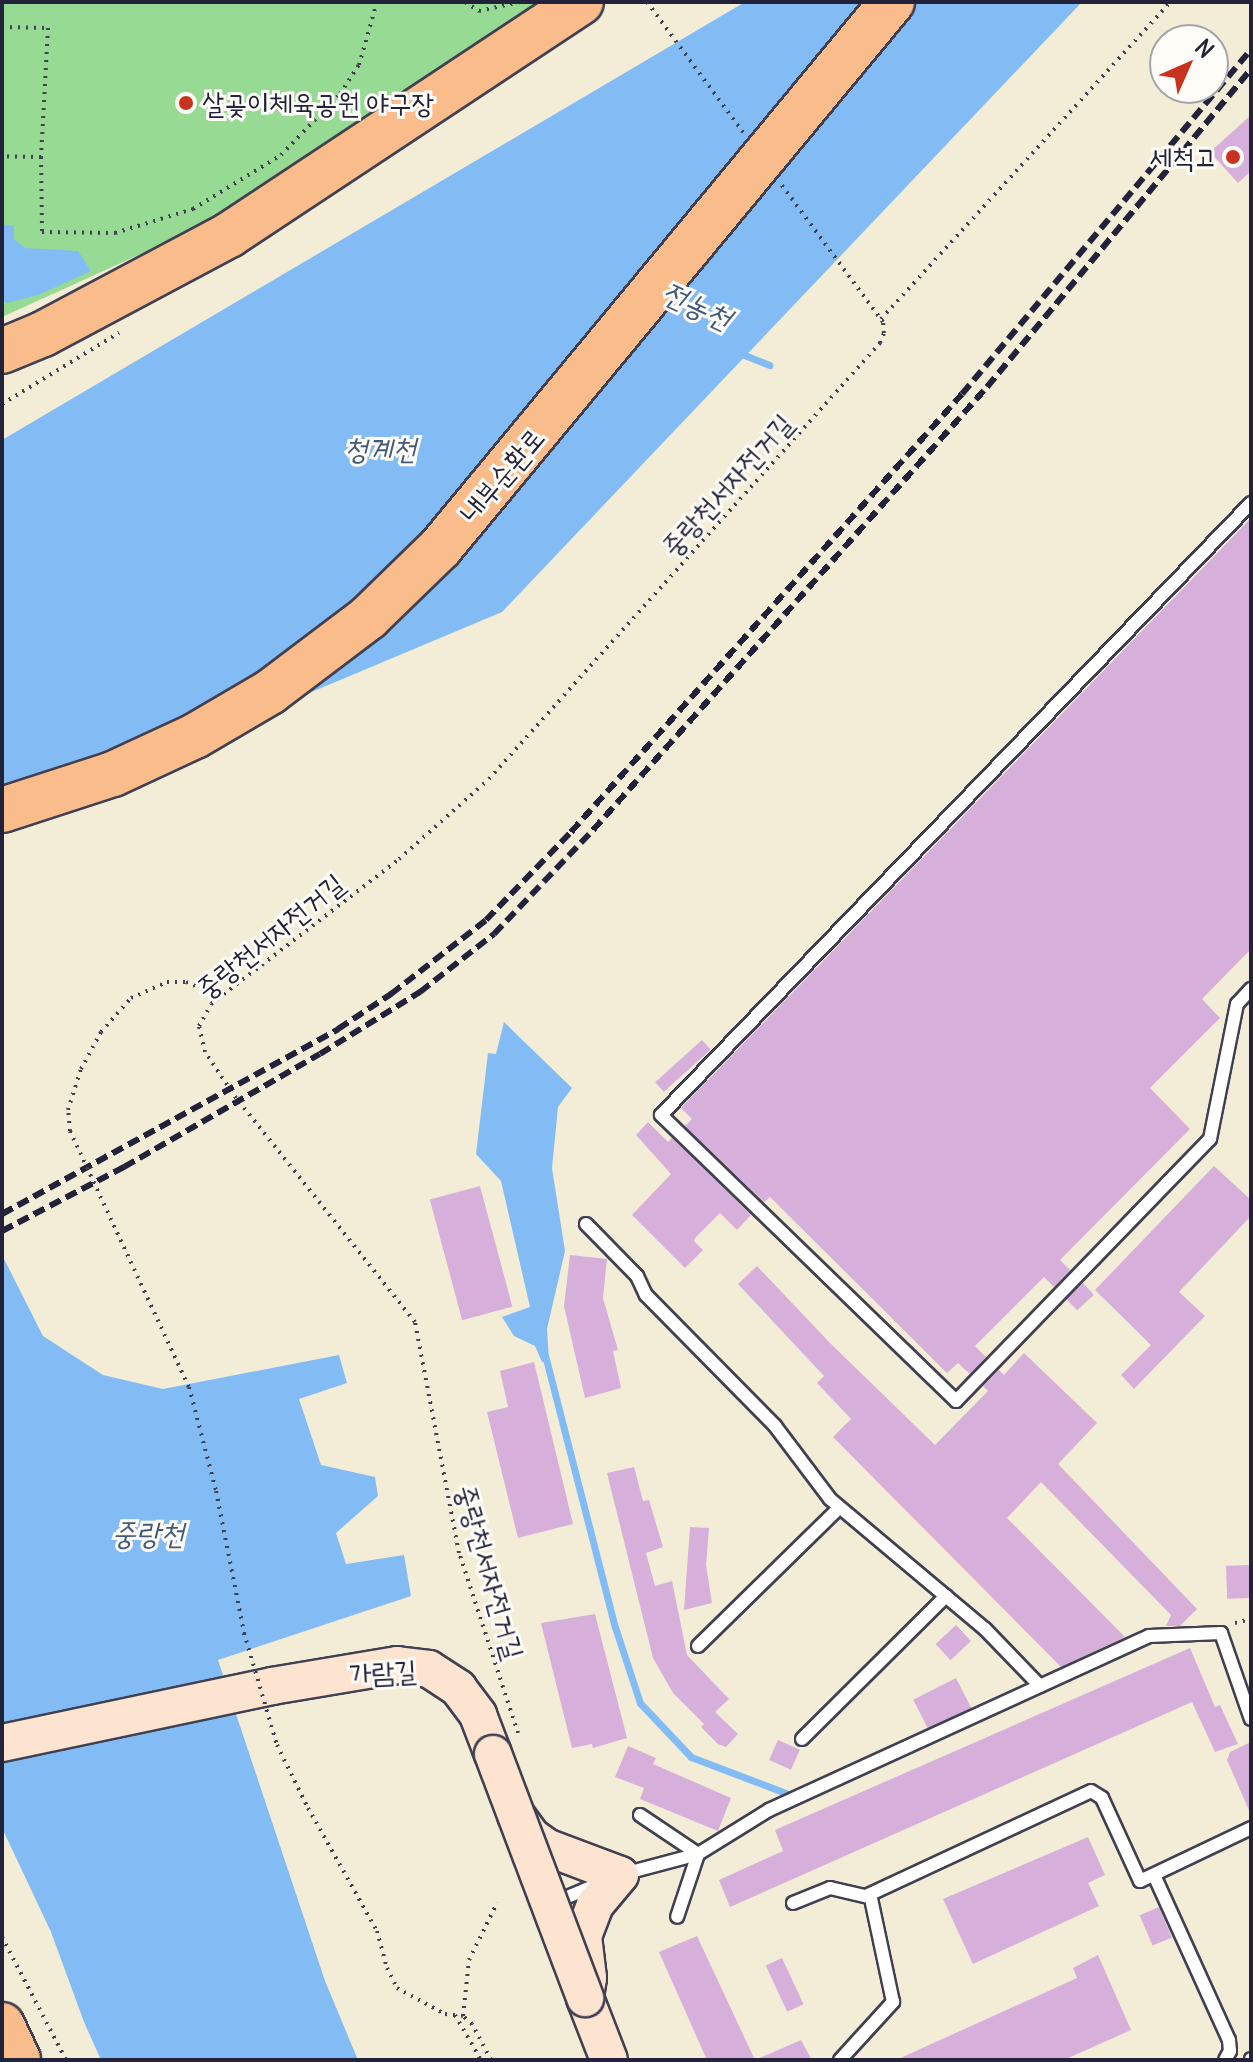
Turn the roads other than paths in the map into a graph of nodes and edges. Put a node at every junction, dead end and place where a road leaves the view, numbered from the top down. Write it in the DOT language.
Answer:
graph roads {
  1 [pos="581,2"];
  2 [pos="892,2"];
  3 [pos="2,351"];
  4 [pos="1251,503"];
  5 [pos="2,810"];
  6 [pos="1251,989"];
  7 [pos="586,1224"];
  8 [pos="839,1508"];
  9 [pos="946,1596"];
  10 [pos="698,1646"];
  11 [pos="1040,1686"];
  12 [pos="1251,1719"];
  13 [pos="802,1739"];
  14 [pos="2,1743"];
  15 [pos="516,1815"];
  16 [pos="640,1815"];
  17 [pos="1251,1828"];
  18 [pos="698,1854"];
  19 [pos="620,1875"];
  20 [pos="1154,1875"];
  21 [pos="870,1894"];
  22 [pos="793,1903"];
  23 [pos="550,1904"];
  24 [pos="677,1917"];
  25 [pos="585,1998"];
  26 [pos="2,2025"];
  27 [pos="18,2060"];
  28 [pos="609,2060"];
  29 [pos="840,2060"];
  30 [pos="1225,2060"];
  1 -- 3 [label="highway"];
  2 -- 5 [label="highway, 내부순환로, bridge"];
  4 -- 6 [label="lane"];
  7 -- 8 [label="lane"];
  8 -- 9 [label="lane"];
  8 -- 10 [label="lane"];
  9 -- 11 [label="lane"];
  9 -- 13 [label="lane"];
  11 -- 12 [label="lane"];
  11 -- 18 [label="lane"];
  14 -- 15 [label="street, 가람길, bridge"];
  15 -- 19 [label="street"];
  15 -- 23 [label="street, 가람길, bridge"];
  16 -- 18 [label="lane"];
  17 -- 20 [label="lane"];
  18 -- 19 [label="lane"];
  18 -- 24 [label="lane"];
  19 -- 23 [label="lane"];
  19 -- 25 [label="street"];
  20 -- 21 [label="lane"];
  20 -- 30 [label="lane"];
  21 -- 22 [label="lane"];
  21 -- 29 [label="lane"];
  23 -- 25 [label="street, 가람길, bridge"];
  25 -- 28 [label="street, 가람길"];
  26 -- 27 [label="highway"];
}
